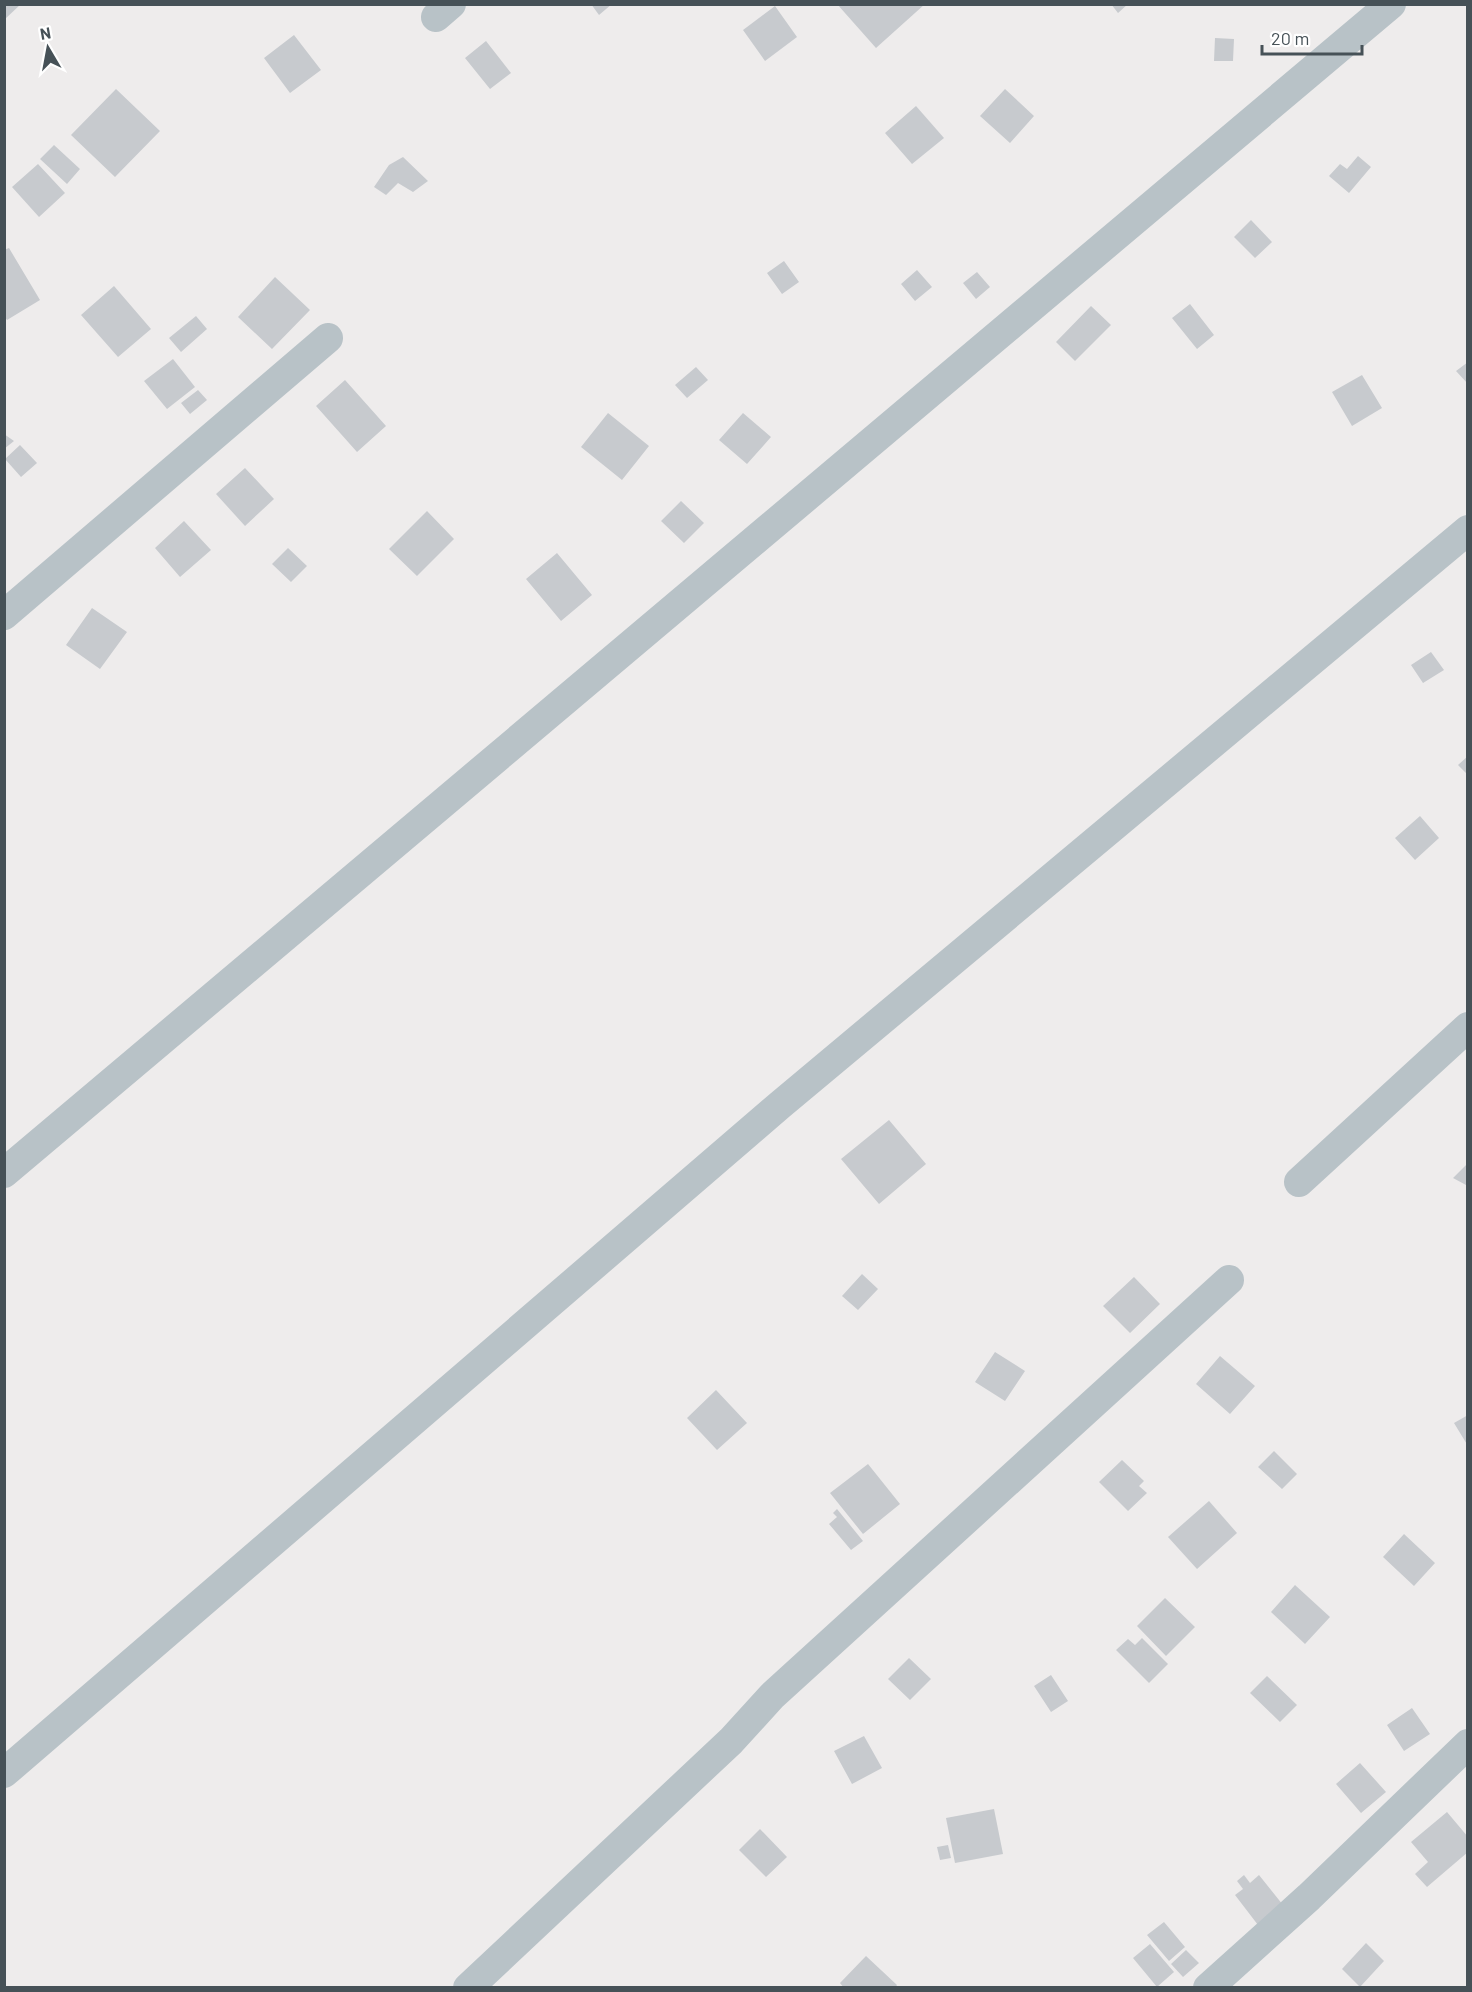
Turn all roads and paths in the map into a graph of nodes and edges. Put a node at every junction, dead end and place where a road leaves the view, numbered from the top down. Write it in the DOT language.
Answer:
graph roads {
  1 [pos="1391,4"];
  2 [pos="328,338"];
  3 [pos="1467,530"];
  4 [pos="4,615"];
  5 [pos="1467,1028"];
  6 [pos="4,1173"];
  7 [pos="1299,1182"];
  8 [pos="1229,1280"];
  9 [pos="1467,1744"];
  10 [pos="4,1773"];
  11 [pos="468,1988"];
  12 [pos="1208,1988"];
  1 -- 6 [label="street"];
  2 -- 4 [label="street"];
  3 -- 10 [label="street"];
  5 -- 7 [label="street"];
  8 -- 11 [label="street"];
  9 -- 12 [label="street"];
}
